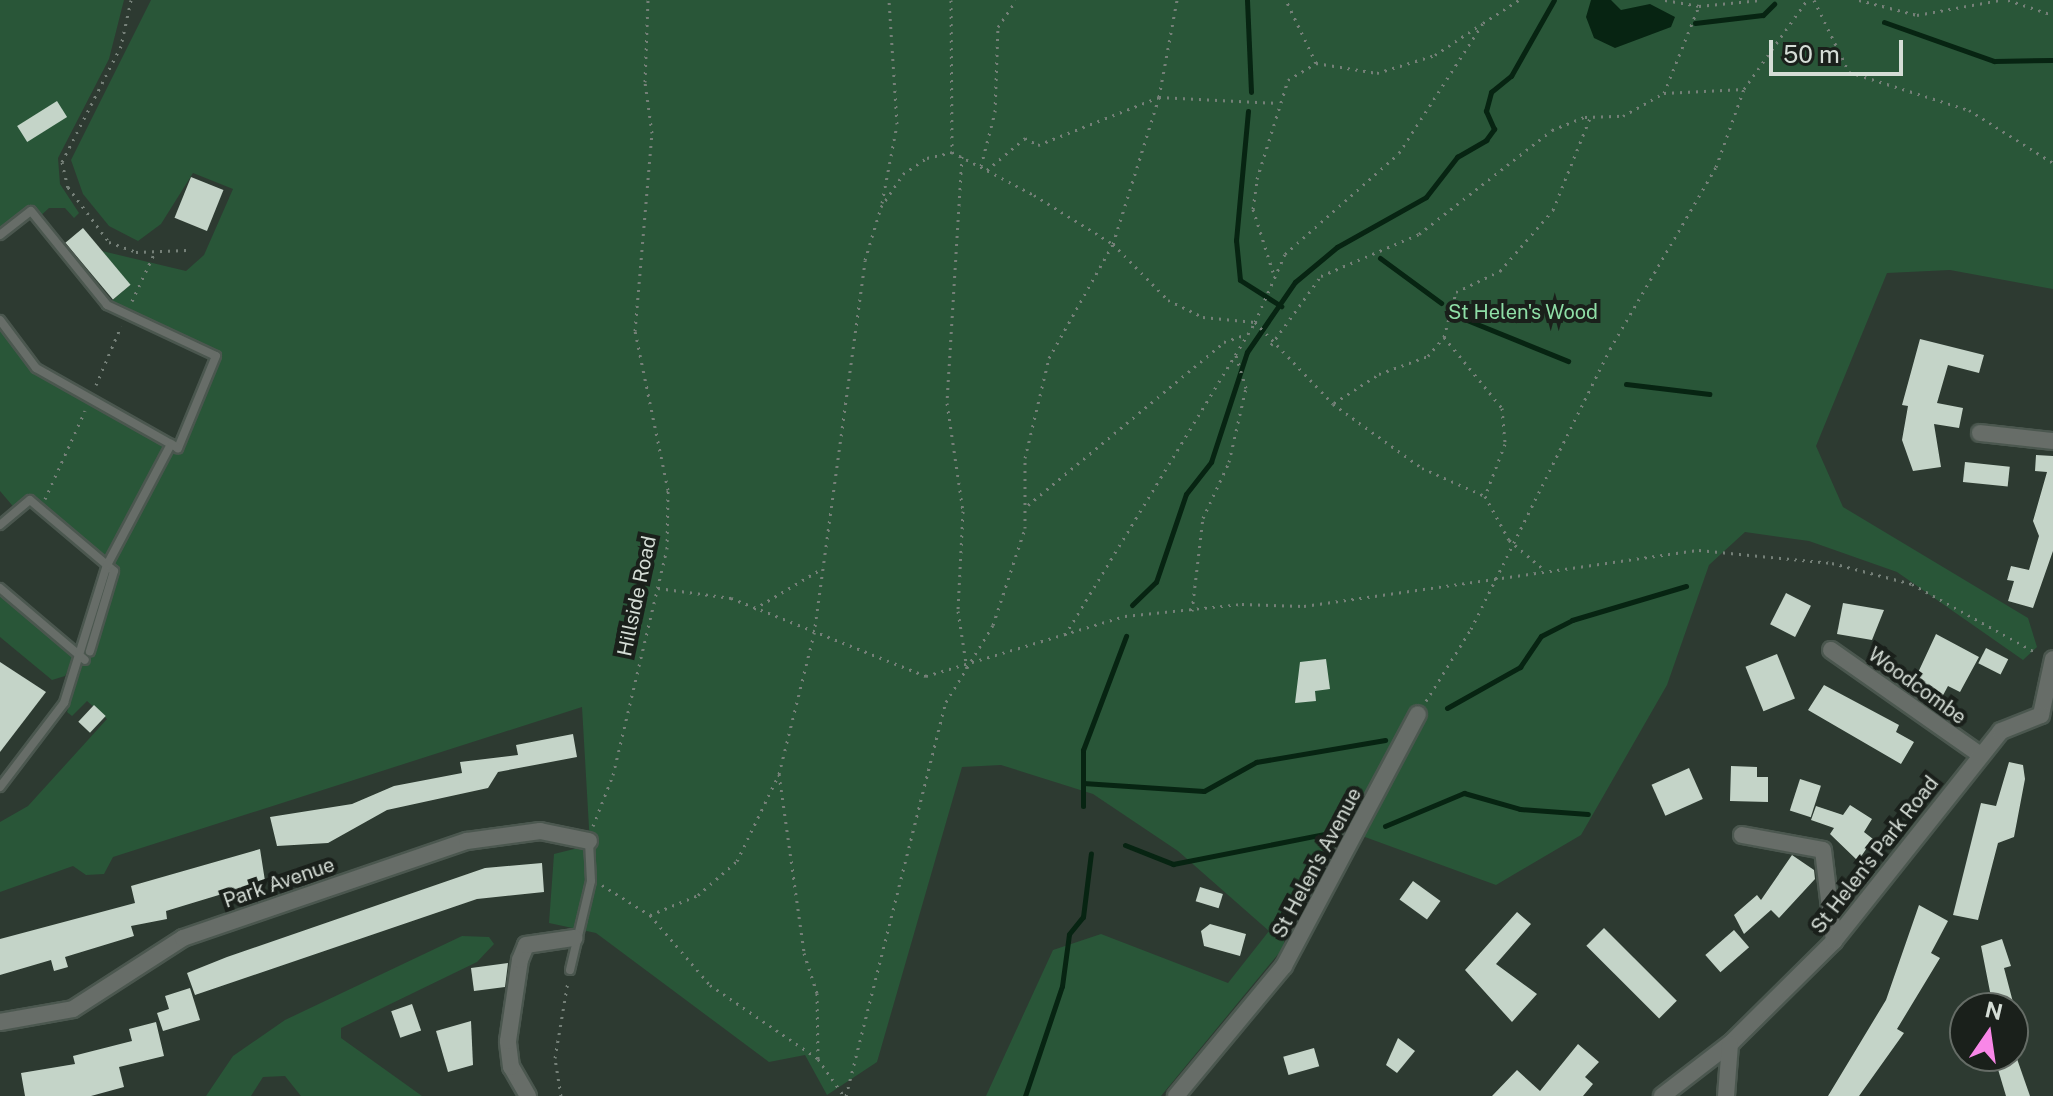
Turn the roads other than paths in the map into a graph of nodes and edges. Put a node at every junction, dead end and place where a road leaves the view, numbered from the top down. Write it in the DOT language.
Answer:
graph roads {
  1 [pos="0,235"];
  2 [pos="0,320"];
  3 [pos="1980,433"];
  4 [pos="2053,441"];
  5 [pos="171,444"];
  6 [pos="0,525"];
  7 [pos="107,565"];
  8 [pos="0,588"];
  9 [pos="1831,650"];
  10 [pos="83,658"];
  11 [pos="2052,660"];
  12 [pos="1418,714"];
  13 [pos="2047,721"];
  14 [pos="1979,754"];
  15 [pos="0,787"];
  16 [pos="1742,835"];
  17 [pos="589,841"];
  18 [pos="574,938"];
  19 [pos="1834,941"];
  20 [pos="570,970"];
  21 [pos="0,1022"];
  22 [pos="1730,1044"];
  23 [pos="528,1096"];
  24 [pos="1176,1096"];
  25 [pos="1662,1096"];
  26 [pos="1726,1096"];
  1 -- 5 [label="lane"];
  2 -- 5 [label="lane"];
  3 -- 4 [label="street"];
  5 -- 7 [label="lane"];
  6 -- 7 [label="lane"];
  7 -- 10 [label="lane"];
  8 -- 10 [label="lane"];
  9 -- 14 [label="street, Woodcombe"];
  10 -- 15 [label="lane"];
  11 -- 13 [label="street, St Helen's Park Road"];
  12 -- 24 [label="street, St Helen's Avenue"];
  13 -- 14 [label="street, St Helen's Park Road"];
  14 -- 19 [label="street, St Helen's Park Road"];
  16 -- 19 [label="street"];
  17 -- 18 [label="lane"];
  17 -- 21 [label="street, Park Avenue"];
  18 -- 20 [label="lane"];
  18 -- 23 [label="street"];
  19 -- 22 [label="street, St Helen's Park Road"];
  22 -- 25 [label="street, St Helen's Park Road"];
  22 -- 26 [label="street"];
}
